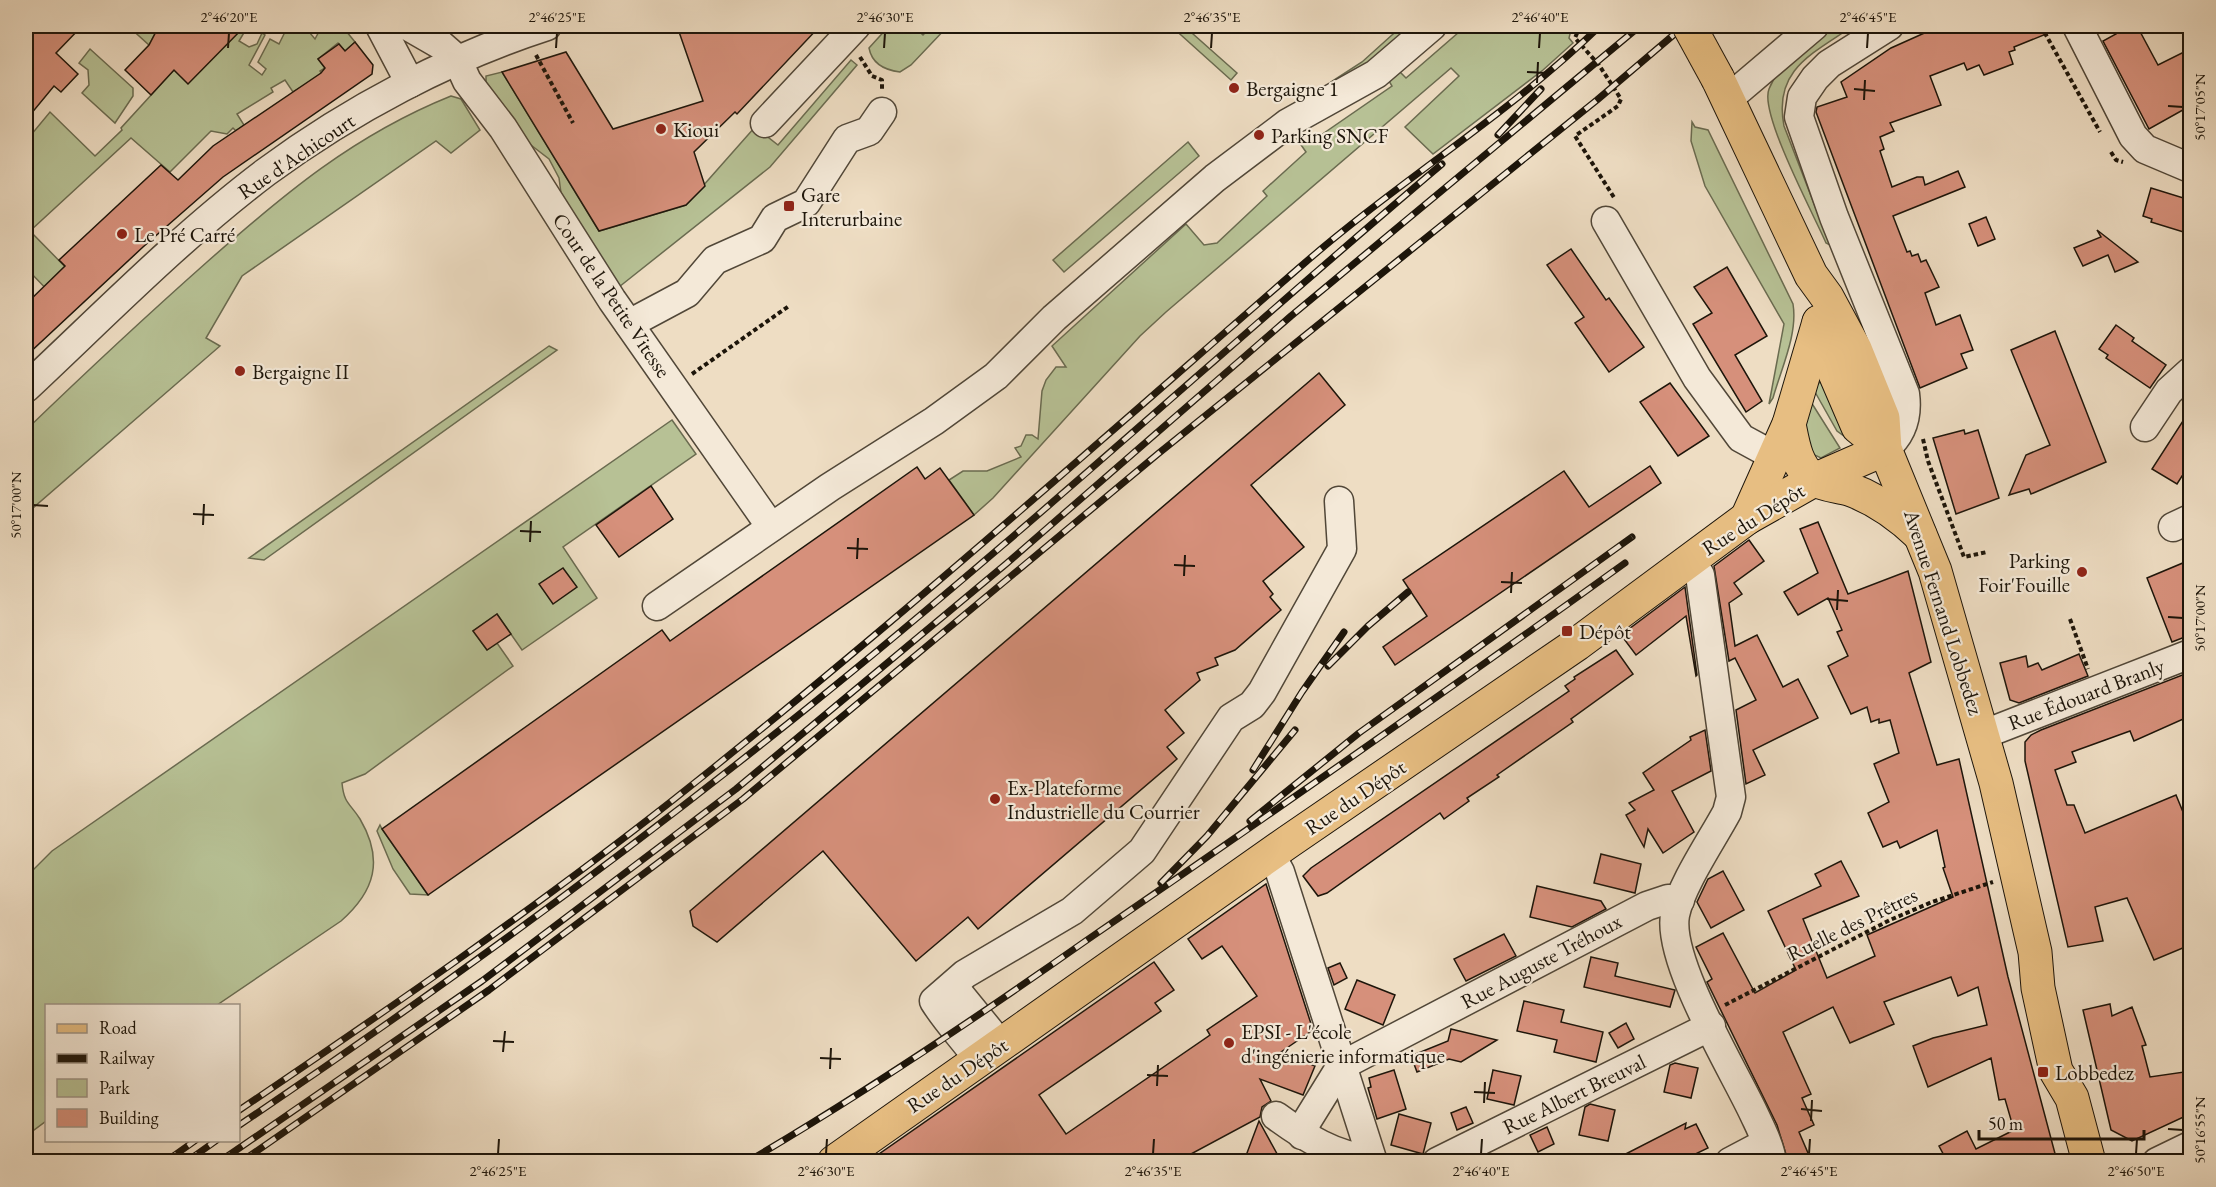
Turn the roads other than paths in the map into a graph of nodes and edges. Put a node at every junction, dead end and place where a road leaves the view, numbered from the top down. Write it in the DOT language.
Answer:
graph roads {
  1 [pos="380,26"];
  2 [pos="408,26"];
  3 [pos="1431,26"];
  4 [pos="1689,26"];
  5 [pos="1814,26"];
  6 [pos="1889,26"];
  7 [pos="2077,26"];
  8 [pos="536,29"];
  9 [pos="850,31"];
  10 [pos="458,59"];
  11 [pos="410,84"];
  12 [pos="1723,89"];
  13 [pos="882,112"];
  14 [pos="765,123"];
  15 [pos="2190,168"];
  16 [pos="1606,221"];
  17 [pos="1811,275"];
  18 [pos="1820,322"];
  19 [pos="629,324"];
  20 [pos="2190,372"];
  21 [pos="26,388"];
  22 [pos="1789,424"];
  23 [pos="2145,427"];
  24 [pos="1886,449"];
  25 [pos="1774,456"];
  26 [pos="1814,480"];
  27 [pos="1339,501"];
  28 [pos="1747,518"];
  29 [pos="771,527"];
  30 [pos="1921,536"];
  31 [pos="1690,560"];
  32 [pos="657,606"];
  33 [pos="2190,654"];
  34 [pos="1982,735"];
  35 [pos="1271,855"];
  36 [pos="1680,900"];
  37 [pos="1708,1020"];
  38 [pos="990,1052"];
  39 [pos="1341,1066"];
  40 [pos="1276,1116"];
  41 [pos="1302,1135"];
  42 [pos="2190,1146"];
  43 [pos="1769,1152"];
  44 [pos="1372,1160"];
  45 [pos="834,1161"];
  46 [pos="1437,1161"];
  47 [pos="1730,1161"];
  48 [pos="2089,1161"];
  49 [pos="2157,1161"];
  1 -- 11 [label="street"];
  2 -- 10 [label="street"];
  3 -- 29 [label="street"];
  4 -- 12 [label="main road, bridge"];
  5 -- 12 [label="street"];
  6 -- 24 [label="street"];
  7 -- 15 [label="street"];
  8 -- 10 [label="street, Rue d'Achicourt"];
  9 -- 14 [label="street"];
  10 -- 11 [label="street, Rue d'Achicourt"];
  10 -- 19 [label="street, Cour de la Petite Vitesse"];
  11 -- 21 [label="street, Rue d'Achicourt"];
  12 -- 17 [label="main road"];
  13 -- 19 [label="street"];
  16 -- 25 [label="street"];
  17 -- 18 [label="main road"];
  17 -- 24 [label="main road"];
  18 -- 22 [label="main road"];
  18 -- 24 [label="main road"];
  19 -- 29 [label="street, Cour de la Petite Vitesse"];
  20 -- 23 [label="street"];
  22 -- 25 [label="main road"];
  22 -- 26 [label="main road"];
  24 -- 26 [label="main road, Rue du Dépôt"];
  24 -- 30 [label="main road, Avenue Fernand Lobbedez"];
  25 -- 28 [label="main road"];
  26 -- 28 [label="main road, Rue du Dépôt"];
  26 -- 30 [label="main road"];
  27 -- 38 [label="street"];
  28 -- 31 [label="main road, Rue du Dépôt"];
  29 -- 32 [label="street"];
  30 -- 34 [label="main road, Avenue Fernand Lobbedez"];
  31 -- 35 [label="main road, Rue du Dépôt"];
  31 -- 36 [label="street"];
  33 -- 34 [label="street, Rue Édouard Branly"];
  34 -- 48 [label="main road, Avenue Fernand Lobbedez"];
  35 -- 38 [label="main road, Rue du Dépôt"];
  35 -- 39 [label="street"];
  36 -- 37 [label="street"];
  36 -- 39 [label="street, Rue Auguste Tréhoux"];
  37 -- 43 [label="street"];
  37 -- 46 [label="street, Rue Albert Breuval"];
  38 -- 45 [label="main road, Rue du Dépôt"];
  39 -- 41 [label="street"];
  39 -- 44 [label="street"];
  40 -- 41 [label="street"];
  41 -- 44 [label="street"];
  42 -- 49 [label="street"];
  43 -- 47 [label="street"];
}
